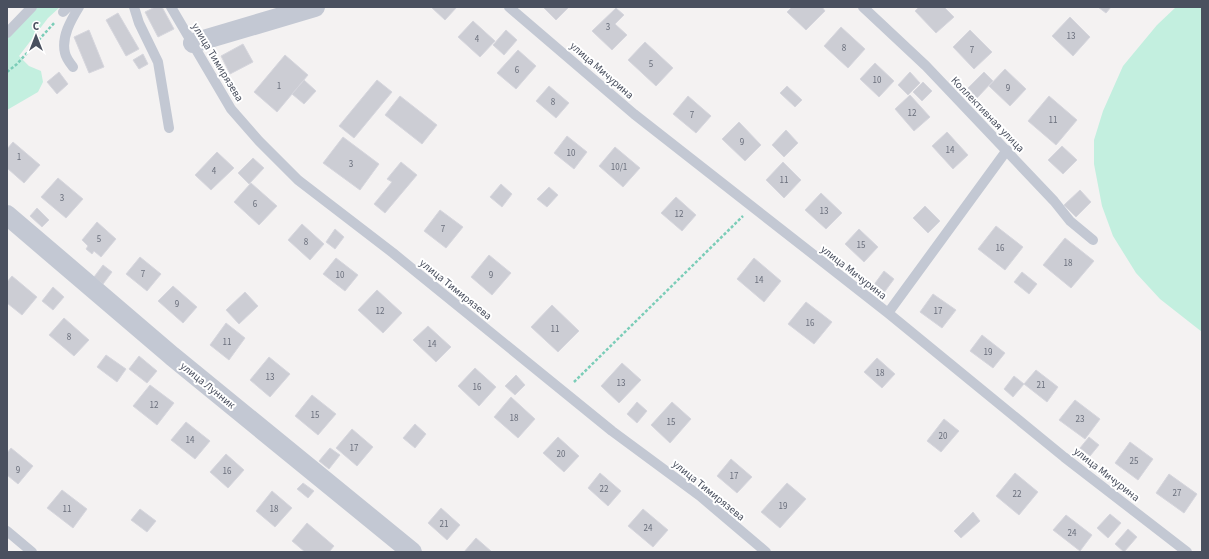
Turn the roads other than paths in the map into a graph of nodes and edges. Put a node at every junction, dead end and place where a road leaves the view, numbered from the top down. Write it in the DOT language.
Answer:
graph roads {
  1 [pos="32,7"];
  2 [pos="79,7"];
  3 [pos="134,7"];
  4 [pos="171,7"];
  5 [pos="315,7"];
  6 [pos="509,7"];
  7 [pos="863,7"];
  8 [pos="7,33"];
  9 [pos="193,43"];
  10 [pos="73,67"];
  11 [pos="169,128"];
  12 [pos="1007,150"];
  13 [pos="7,215"];
  14 [pos="1093,240"];
  15 [pos="888,313"];
  16 [pos="7,531"];
  17 [pos="32,552"];
  18 [pos="412,552"];
  19 [pos="766,552"];
  20 [pos="1187,552"];
  1 -- 8 [label="lane"];
  2 -- 10 [label="lane"];
  3 -- 11 [label="lane"];
  4 -- 9 [label="lane, улица Тимирязева"];
  5 -- 9 [label="street"];
  6 -- 15 [label="lane, улица Мичурина"];
  7 -- 12 [label="lane, Коллективная улица"];
  9 -- 19 [label="lane, улица Тимирязева"];
  12 -- 14 [label="lane, Коллективная улица"];
  12 -- 15 [label="lane"];
  13 -- 18 [label="street, улица Лунник"];
  15 -- 20 [label="lane, улица Мичурина"];
  16 -- 17 [label="lane"];
}
